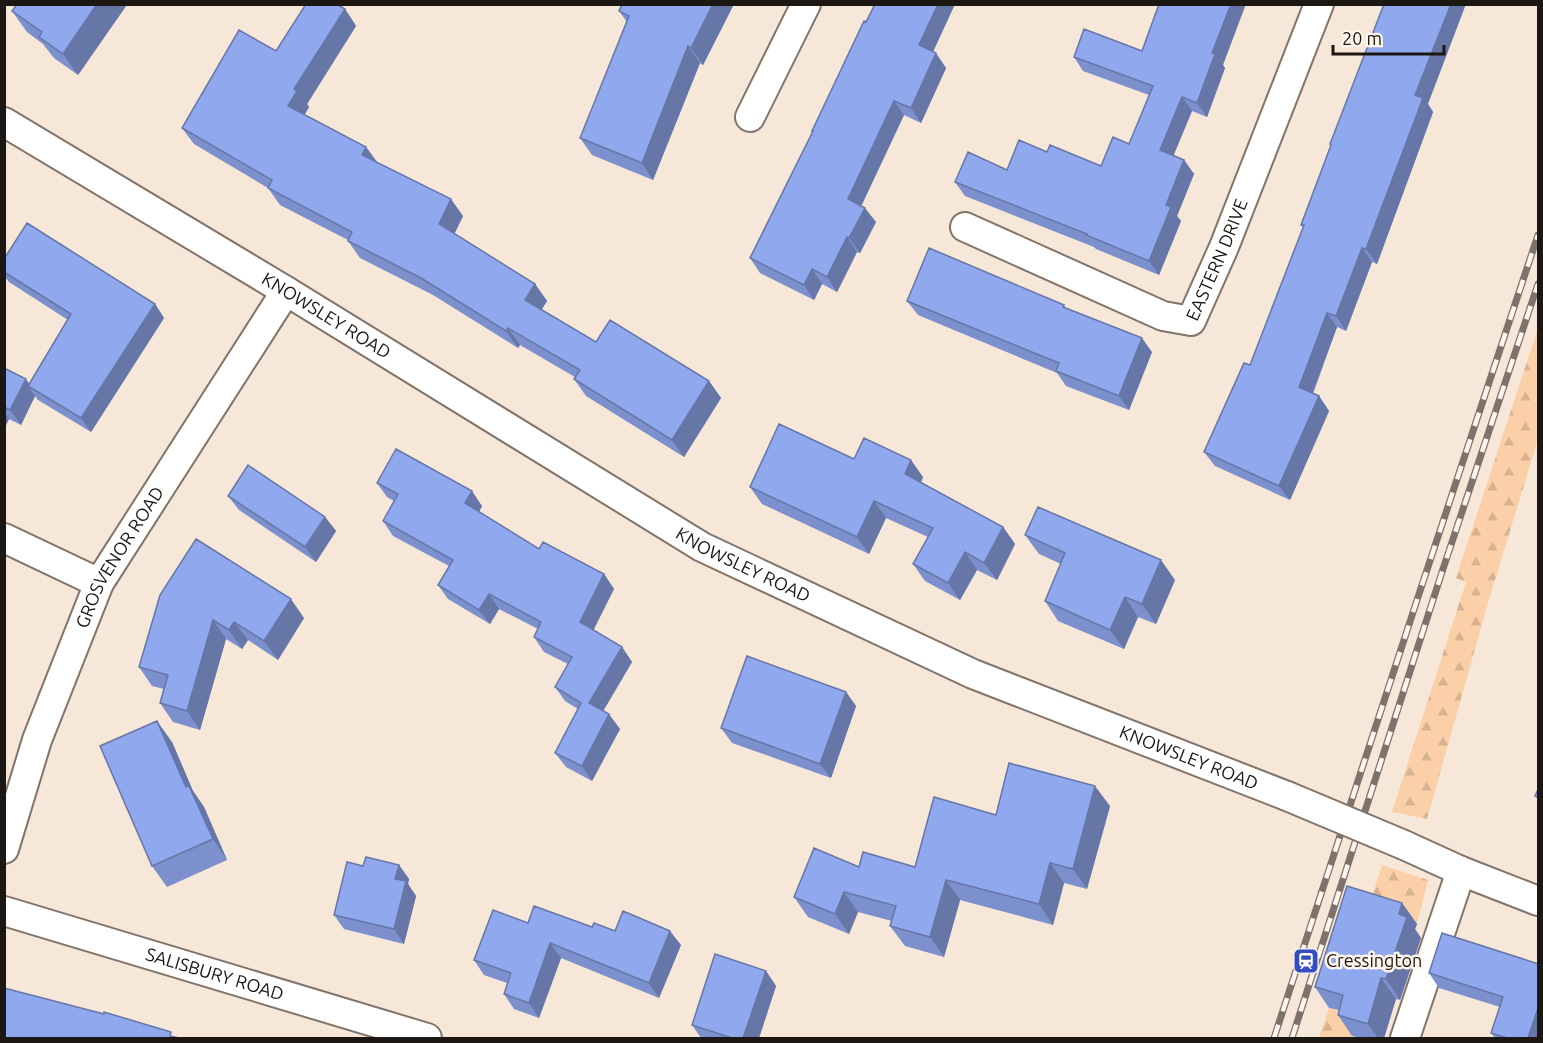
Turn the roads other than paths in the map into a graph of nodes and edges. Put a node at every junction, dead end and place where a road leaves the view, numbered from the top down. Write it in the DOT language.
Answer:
graph roads {
  1 [pos="806,4"];
  2 [pos="1319,4"];
  3 [pos="750,117"];
  4 [pos="4,122"];
  5 [pos="965,227"];
  6 [pos="286,291"];
  7 [pos="4,538"];
  8 [pos="99,583"];
  9 [pos="4,849"];
  10 [pos="1461,871"];
  11 [pos="1539,901"];
  12 [pos="4,911"];
  13 [pos="427,1038"];
  14 [pos="1405,1038"];
  1 -- 3 [label="street"];
  2 -- 5 [label="street, EASTERN DRIVE"];
  4 -- 6 [label="street, KNOWSLEY ROAD"];
  6 -- 8 [label="street, GROSVENOR ROAD"];
  6 -- 10 [label="street, KNOWSLEY ROAD, bridge"];
  7 -- 8 [label="street"];
  8 -- 9 [label="street, GROSVENOR ROAD"];
  10 -- 11 [label="street, KNOWSLEY ROAD"];
  10 -- 14 [label="street"];
  12 -- 13 [label="street, SALISBURY ROAD"];
}
